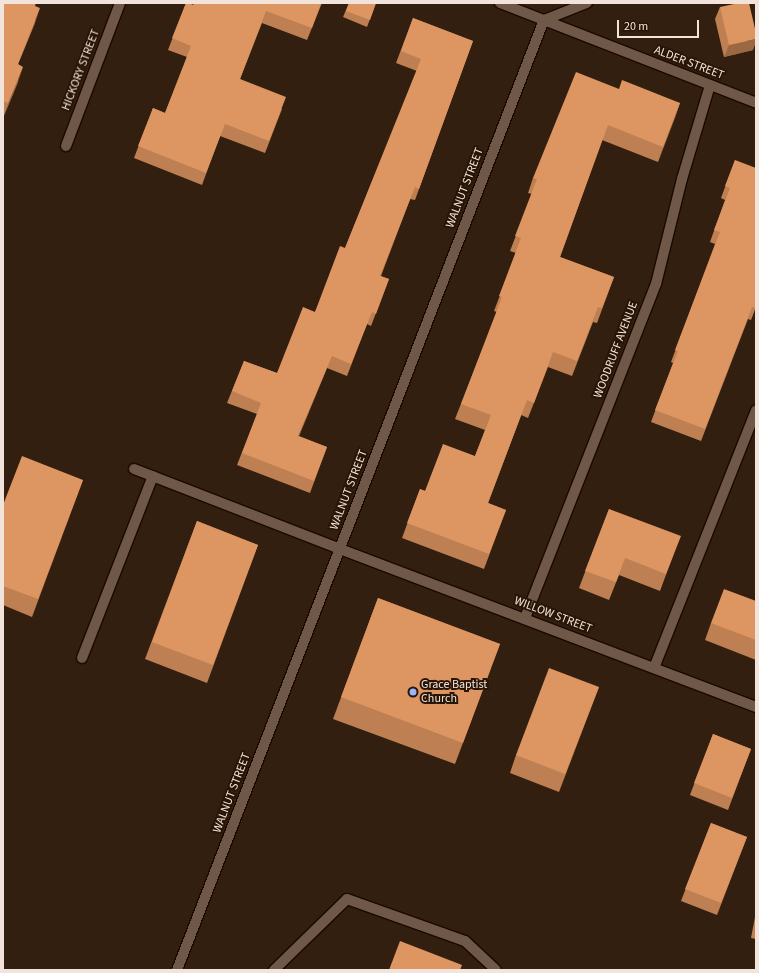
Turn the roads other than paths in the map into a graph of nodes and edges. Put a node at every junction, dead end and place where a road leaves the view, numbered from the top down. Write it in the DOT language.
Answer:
graph roads {
  1 [pos="120,3"];
  2 [pos="500,3"];
  3 [pos="587,3"];
  4 [pos="544,20"];
  5 [pos="710,85"];
  6 [pos="756,103"];
  7 [pos="66,146"];
  8 [pos="756,410"];
  9 [pos="134,469"];
  10 [pos="153,476"];
  11 [pos="340,549"];
  12 [pos="525,618"];
  13 [pos="82,658"];
  14 [pos="654,668"];
  15 [pos="756,707"];
  16 [pos="177,970"];
  17 [pos="274,970"];
  18 [pos="496,970"];
  1 -- 7 [label="street, HICKORY STREET"];
  2 -- 4 [label="street, ALDER STREET"];
  3 -- 4 [label="street"];
  4 -- 5 [label="street, ALDER STREET"];
  4 -- 11 [label="street, WALNUT STREET"];
  5 -- 6 [label="street, ALDER STREET"];
  5 -- 12 [label="street, WOODRUFF AVENUE"];
  8 -- 14 [label="street"];
  9 -- 10 [label="street, WILLOW STREET"];
  10 -- 11 [label="street, WILLOW STREET"];
  10 -- 13 [label="street"];
  11 -- 12 [label="street, WILLOW STREET"];
  11 -- 16 [label="street, WALNUT STREET"];
  12 -- 14 [label="street, WILLOW STREET"];
  14 -- 15 [label="street, WILLOW STREET"];
  17 -- 18 [label="street"];
}
